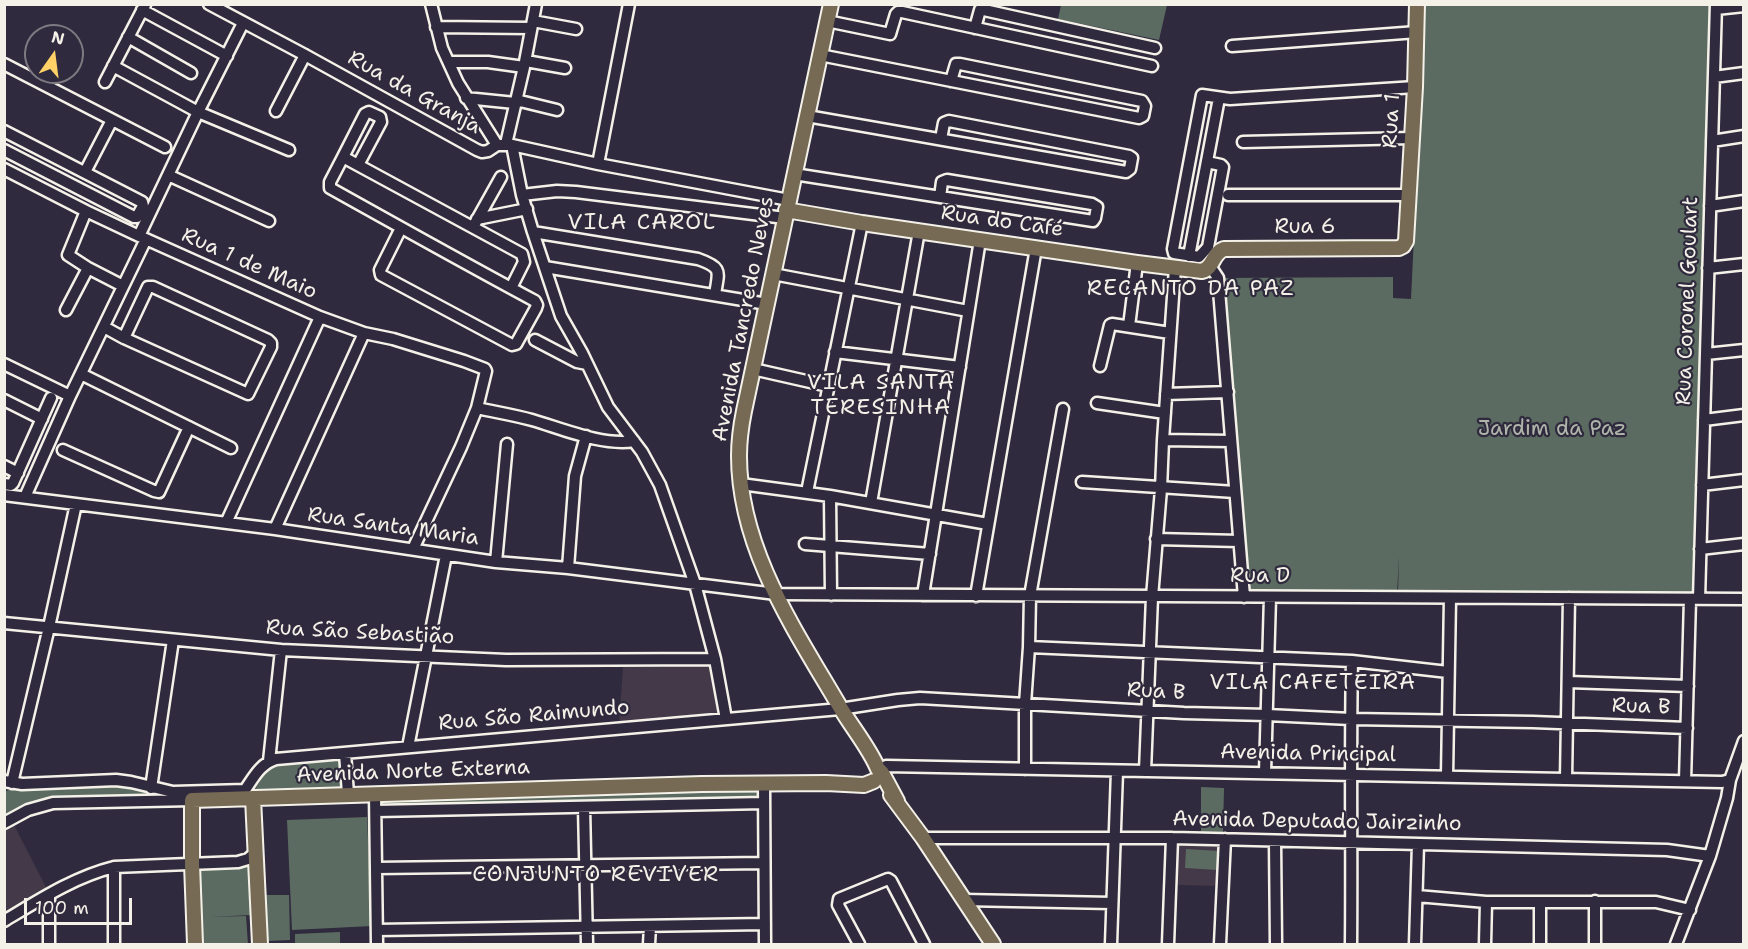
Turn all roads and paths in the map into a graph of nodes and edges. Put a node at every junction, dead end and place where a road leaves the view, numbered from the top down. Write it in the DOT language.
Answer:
graph roads {
  1 [pos="209,4"];
  2 [pos="431,4"];
  3 [pos="536,4"];
  4 [pos="629,4"];
  5 [pos="831,4"];
  6 [pos="1418,4"];
  7 [pos="1743,6"];
  8 [pos="143,7"];
  9 [pos="1716,7"];
  10 [pos="827,21"];
  11 [pos="243,23"];
  12 [pos="532,24"];
  13 [pos="436,27"];
  14 [pos="975,28"];
  15 [pos="576,29"];
  16 [pos="1417,32"];
  17 [pos="128,37"];
  18 [pos="1232,46"];
  19 [pos="1155,48"];
  20 [pos="305,55"];
  21 [pos="820,55"];
  22 [pos="227,56"];
  23 [pos="449,62"];
  24 [pos="4,64"];
  25 [pos="525,64"];
  26 [pos="113,66"];
  27 [pos="1152,66"];
  28 [pos="565,68"];
  29 [pos="191,73"];
  30 [pos="1743,73"];
  31 [pos="1714,77"];
  32 [pos="951,81"];
  33 [pos="105,82"];
  34 [pos="1415,87"];
  35 [pos="466,98"];
  36 [pos="1221,98"];
  37 [pos="515,101"];
  38 [pos="557,110"];
  39 [pos="276,111"];
  40 [pos="198,112"];
  41 [pos="807,116"];
  42 [pos="112,120"];
  43 [pos="4,130"];
  44 [pos="1743,136"];
  45 [pos="1412,138"];
  46 [pos="941,139"];
  47 [pos="1712,141"];
  48 [pos="1243,142"];
  49 [pos="505,145"];
  50 [pos="165,147"];
  51 [pos="4,150"];
  52 [pos="289,150"];
  53 [pos="343,157"];
  54 [pos="1207,162"];
  55 [pos="598,164"];
  56 [pos="358,165"];
  57 [pos="4,169"];
  58 [pos="85,172"];
  59 [pos="794,174"];
  60 [pos="168,175"];
  61 [pos="501,177"];
  62 [pos="522,195"];
  63 [pos="1228,195"];
  64 [pos="1409,195"];
  65 [pos="940,197"];
  66 [pos="1743,201"];
  67 [pos="1710,206"];
  68 [pos="526,209"];
  69 [pos="786,209"];
  70 [pos="86,211"];
  71 [pos="269,221"];
  72 [pos="475,223"];
  73 [pos="862,223"];
  74 [pos="402,228"];
  75 [pos="919,231"];
  76 [pos="533,232"];
  77 [pos="143,238"];
  78 [pos="980,240"];
  79 [pos="1406,241"];
  80 [pos="1036,248"];
  81 [pos="1189,256"];
  82 [pos="1137,263"];
  83 [pos="1743,264"];
  84 [pos="1210,266"];
  85 [pos="545,267"];
  86 [pos="88,268"];
  87 [pos="1174,268"];
  88 [pos="1708,268"];
  89 [pos="773,274"];
  90 [pos="123,286"];
  91 [pos="511,288"];
  92 [pos="848,289"];
  93 [pos="715,295"];
  94 [pos="906,300"];
  95 [pos="767,304"];
  96 [pos="66,310"];
  97 [pos="969,311"];
  98 [pos="320,317"];
  99 [pos="1129,326"];
  100 [pos="104,327"];
  101 [pos="364,333"];
  102 [pos="1170,333"];
  103 [pos="124,338"];
  104 [pos="536,340"];
  105 [pos="1743,350"];
  106 [pos="835,352"];
  107 [pos="1706,354"];
  108 [pos="896,359"];
  109 [pos="4,364"];
  110 [pos="587,364"];
  111 [pos="1100,366"];
  112 [pos="960,367"];
  113 [pos="753,369"];
  114 [pos="81,374"];
  115 [pos="828,386"];
  116 [pos="1228,392"];
  117 [pos="1166,394"];
  118 [pos="70,396"];
  119 [pos="51,398"];
  120 [pos="4,400"];
  121 [pos="1097,403"];
  122 [pos="477,408"];
  123 [pos="1064,409"];
  124 [pos="1165,413"];
  125 [pos="1743,415"];
  126 [pos="42,418"];
  127 [pos="1704,420"];
  128 [pos="189,427"];
  129 [pos="586,436"];
  130 [pos="1162,440"];
  131 [pos="634,441"];
  132 [pos="1231,441"];
  133 [pos="507,444"];
  134 [pos="231,448"];
  135 [pos="63,450"];
  136 [pos="4,466"];
  137 [pos="18,473"];
  138 [pos="1743,480"];
  139 [pos="1082,482"];
  140 [pos="4,484"];
  141 [pos="741,484"];
  142 [pos="1702,485"];
  143 [pos="1161,489"];
  144 [pos="807,492"];
  145 [pos="1235,492"];
  146 [pos="4,495"];
  147 [pos="830,496"];
  148 [pos="24,497"];
  149 [pos="871,503"];
  150 [pos="76,504"];
  151 [pos="936,515"];
  152 [pos="226,523"];
  153 [pos="988,524"];
  154 [pos="275,529"];
  155 [pos="1156,539"];
  156 [pos="1239,541"];
  157 [pos="806,544"];
  158 [pos="1743,544"];
  159 [pos="830,546"];
  160 [pos="413,549"];
  161 [pos="1700,549"];
  162 [pos="930,554"];
  163 [pos="446,555"];
  164 [pos="496,562"];
  165 [pos="568,568"];
  166 [pos="695,584"];
  167 [pos="776,594"];
  168 [pos="831,595"];
  169 [pos="923,595"];
  170 [pos="976,596"];
  171 [pos="1030,596"];
  172 [pos="1152,597"];
  173 [pos="1244,597"];
  174 [pos="1270,597"];
  175 [pos="1450,598"];
  176 [pos="1569,598"];
  177 [pos="1694,599"];
  178 [pos="1743,599"];
  179 [pos="4,623"];
  180 [pos="49,627"];
  181 [pos="173,640"];
  182 [pos="1029,647"];
  183 [pos="281,650"];
  184 [pos="1150,653"];
  185 [pos="424,657"];
  186 [pos="1268,657"];
  187 [pos="715,659"];
  188 [pos="1352,661"];
  189 [pos="1448,672"];
  190 [pos="1568,682"];
  191 [pos="1689,686"];
  192 [pos="1025,704"];
  193 [pos="840,709"];
  194 [pos="1148,712"];
  195 [pos="1267,715"];
  196 [pos="726,719"];
  197 [pos="1351,719"];
  198 [pos="1447,720"];
  199 [pos="1567,724"];
  200 [pos="1687,728"];
  201 [pos="1743,741"];
  202 [pos="408,747"];
  203 [pos="345,753"];
  204 [pos="269,761"];
  205 [pos="1025,769"];
  206 [pos="1117,771"];
  207 [pos="1145,771"];
  208 [pos="1265,773"];
  209 [pos="1352,775"];
  210 [pos="877,776"];
  211 [pos="1447,777"];
  212 [pos="1566,779"];
  213 [pos="1730,780"];
  214 [pos="1685,781"];
  215 [pos="764,783"];
  216 [pos="7,784"];
  217 [pos="152,788"];
  218 [pos="348,794"];
  219 [pos="375,794"];
  220 [pos="248,795"];
  221 [pos="192,800"];
  222 [pos="764,804"];
  223 [pos="584,807"];
  224 [pos="376,811"];
  225 [pos="4,823"];
  226 [pos="1115,837"];
  227 [pos="1172,837"];
  228 [pos="923,838"];
  229 [pos="1225,839"];
  230 [pos="1275,841"];
  231 [pos="1352,842"];
  232 [pos="1418,844"];
  233 [pos="255,853"];
  234 [pos="1710,856"];
  235 [pos="764,863"];
  236 [pos="192,864"];
  237 [pos="585,866"];
  238 [pos="114,867"];
  239 [pos="376,868"];
  240 [pos="49,895"];
  241 [pos="1417,896"];
  242 [pos="964,900"];
  243 [pos="1595,901"];
  244 [pos="1486,902"];
  245 [pos="1540,902"];
  246 [pos="1112,903"];
  247 [pos="1690,910"];
  248 [pos="4,921"];
  249 [pos="765,924"];
  250 [pos="586,926"];
  251 [pos="650,926"];
  252 [pos="377,930"];
  253 [pos="49,945"];
  254 [pos="114,945"];
  255 [pos="195,945"];
  256 [pos="260,945"];
  257 [pos="377,945"];
  258 [pos="587,945"];
  259 [pos="649,945"];
  260 [pos="765,945"];
  261 [pos="859,945"];
  262 [pos="924,945"];
  263 [pos="993,945"];
  264 [pos="1111,945"];
  265 [pos="1168,945"];
  266 [pos="1220,945"];
  267 [pos="1276,945"];
  268 [pos="1351,945"];
  269 [pos="1414,945"];
  270 [pos="1485,945"];
  271 [pos="1540,945"];
  272 [pos="1595,945"];
  273 [pos="1676,945"];
  1 -- 11 [label="street, Rua da Granja"];
  2 -- 13 [label="street"];
  3 -- 12 [label="street"];
  4 -- 55 [label="street"];
  5 -- 10 [label="main road, Avenida Tancredo Neves"];
  6 -- 16 [label="main road, Rua 1"];
  7 -- 9 [label="street"];
  8 -- 17 [label="street"];
  8 -- 22 [label="street"];
  9 -- 31 [label="street, Rua Coronel Goulart"];
  10 -- 14 [label="street"];
  10 -- 21 [label="main road, Avenida Tancredo Neves"];
  11 -- 20 [label="street, Rua da Granja"];
  11 -- 22 [label="street"];
  12 -- 13 [label="street"];
  12 -- 15 [label="street"];
  12 -- 25 [label="street"];
  13 -- 23 [label="street"];
  14 -- 19 [label="street"];
  14 -- 27 [label="street"];
  16 -- 18 [label="street"];
  16 -- 34 [label="main road, Rua 1"];
  17 -- 26 [label="street"];
  17 -- 29 [label="street"];
  20 -- 39 [label="street"];
  20 -- 49 [label="street, Rua da Granja"];
  21 -- 32 [label="street"];
  21 -- 41 [label="main road, Avenida Tancredo Neves"];
  22 -- 40 [label="street"];
  23 -- 25 [label="street"];
  23 -- 35 [label="street"];
  24 -- 42 [label="street"];
  25 -- 28 [label="street"];
  25 -- 37 [label="street"];
  26 -- 33 [label="street"];
  26 -- 40 [label="street"];
  30 -- 31 [label="street"];
  31 -- 47 [label="street, Rua Coronel Goulart"];
  32 -- 32 [label="street"];
  34 -- 36 [label="street"];
  34 -- 45 [label="main road, Rua 1"];
  35 -- 37 [label="street"];
  35 -- 49 [label="street"];
  36 -- 54 [label="street"];
  36 -- 81 [label="street"];
  37 -- 38 [label="street"];
  37 -- 49 [label="street"];
  40 -- 52 [label="street"];
  40 -- 60 [label="street"];
  41 -- 46 [label="street"];
  41 -- 59 [label="main road, Avenida Tancredo Neves"];
  42 -- 50 [label="street"];
  42 -- 58 [label="street"];
  43 -- 58 [label="street"];
  44 -- 47 [label="street"];
  45 -- 48 [label="street"];
  45 -- 64 [label="main road, Rua 1"];
  46 -- 46 [label="street"];
  47 -- 67 [label="street, Rua Coronel Goulart"];
  49 -- 55 [label="street, Rua da Granja"];
  49 -- 62 [label="street"];
  51 -- 58 [label="street"];
  53 -- 56 [label="street"];
  53 -- 56 [label="street"];
  53 -- 74 [label="street"];
  54 -- 81 [label="street"];
  54 -- 81 [label="street"];
  55 -- 69 [label="street, Rua da Granja"];
  56 -- 72 [label="street"];
  57 -- 70 [label="street, Rua 1 de Maio"];
  59 -- 65 [label="street"];
  59 -- 69 [label="main road, Avenida Tancredo Neves"];
  60 -- 71 [label="street"];
  60 -- 77 [label="street"];
  61 -- 72 [label="street"];
  62 -- 68 [label="street"];
  62 -- 69 [label="street"];
  63 -- 64 [label="street"];
  64 -- 79 [label="main road, Rua 1"];
  65 -- 65 [label="street"];
  66 -- 67 [label="street"];
  67 -- 88 [label="street, Rua Coronel Goulart"];
  68 -- 72 [label="street"];
  68 -- 76 [label="street"];
  69 -- 73 [label="main road, Rua do Café"];
  69 -- 89 [label="main road, Avenida Tancredo Neves"];
  70 -- 77 [label="street, Rua 1 de Maio"];
  70 -- 86 [label="street"];
  72 -- 91 [label="street"];
  73 -- 75 [label="main road, Rua do Café"];
  73 -- 92 [label="street"];
  74 -- 91 [label="street"];
  74 -- 91 [label="street"];
  75 -- 78 [label="main road, Rua do Café"];
  75 -- 94 [label="street"];
  76 -- 85 [label="street"];
  76 -- 93 [label="street"];
  77 -- 90 [label="street"];
  77 -- 98 [label="street, Rua 1 de Maio"];
  78 -- 80 [label="main road, Rua do Café"];
  78 -- 97 [label="street"];
  79 -- 84 [label="main road, Rua 6"];
  80 -- 82 [label="main road, Rua do Café"];
  80 -- 153 [label="street"];
  82 -- 87 [label="main road, Rua do Café"];
  82 -- 99 [label="street"];
  83 -- 88 [label="street"];
  84 -- 87 [label="main road, Rua do Café"];
  84 -- 116 [label="street"];
  85 -- 93 [label="street"];
  85 -- 110 [label="street"];
  86 -- 90 [label="street"];
  86 -- 96 [label="street"];
  87 -- 102 [label="street"];
  88 -- 107 [label="street, Rua Coronel Goulart"];
  89 -- 92 [label="street"];
  89 -- 95 [label="main road, Avenida Tancredo Neves"];
  90 -- 100 [label="street"];
  92 -- 94 [label="street"];
  92 -- 106 [label="street"];
  93 -- 95 [label="street"];
  94 -- 97 [label="street"];
  94 -- 108 [label="street"];
  95 -- 113 [label="main road, Avenida Tancredo Neves"];
  97 -- 112 [label="street"];
  98 -- 101 [label="street, Rua 1 de Maio"];
  98 -- 152 [label="street"];
  99 -- 102 [label="street"];
  99 -- 111 [label="street"];
  100 -- 103 [label="street"];
  100 -- 114 [label="street"];
  101 -- 122 [label="street, Rua 1 de Maio"];
  101 -- 154 [label="street"];
  102 -- 117 [label="street"];
  103 -- 103 [label="street"];
  104 -- 110 [label="street"];
  105 -- 107 [label="street"];
  106 -- 108 [label="street"];
  106 -- 115 [label="street"];
  107 -- 127 [label="street, Rua Coronel Goulart"];
  108 -- 112 [label="street"];
  108 -- 149 [label="street"];
  109 -- 118 [label="street"];
  110 -- 131 [label="street"];
  112 -- 151 [label="street"];
  113 -- 115 [label="street"];
  113 -- 141 [label="main road, Avenida Tancredo Neves"];
  114 -- 118 [label="street"];
  114 -- 128 [label="street"];
  115 -- 144 [label="street"];
  116 -- 117 [label="street"];
  116 -- 132 [label="street"];
  117 -- 124 [label="street"];
  118 -- 148 [label="street"];
  119 -- 126 [label="street"];
  120 -- 126 [label="street"];
  121 -- 124 [label="street"];
  122 -- 129 [label="street"];
  122 -- 160 [label="street"];
  123 -- 171 [label="street"];
  124 -- 130 [label="street"];
  125 -- 127 [label="street"];
  126 -- 137 [label="street"];
  127 -- 142 [label="street, Rua Coronel Goulart"];
  128 -- 134 [label="street"];
  128 -- 135 [label="street"];
  129 -- 131 [label="street"];
  129 -- 165 [label="street"];
  130 -- 132 [label="street"];
  130 -- 143 [label="street"];
  131 -- 166 [label="street"];
  132 -- 145 [label="street"];
  133 -- 164 [label="street"];
  136 -- 137 [label="street"];
  137 -- 140 [label="street"];
  138 -- 142 [label="street"];
  139 -- 143 [label="street"];
  141 -- 144 [label="street"];
  141 -- 167 [label="main road, Avenida Tancredo Neves"];
  142 -- 161 [label="street, Rua Coronel Goulart"];
  143 -- 145 [label="street"];
  143 -- 155 [label="street"];
  144 -- 147 [label="street"];
  145 -- 156 [label="street"];
  146 -- 148 [label="street, Rua Santa Maria"];
  147 -- 149 [label="street"];
  147 -- 159 [label="street"];
  148 -- 150 [label="street, Rua Santa Maria"];
  149 -- 151 [label="street"];
  150 -- 152 [label="street, Rua Santa Maria"];
  150 -- 180 [label="street"];
  151 -- 153 [label="street"];
  151 -- 162 [label="street"];
  152 -- 154 [label="street, Rua Santa Maria"];
  153 -- 170 [label="street"];
  154 -- 160 [label="street, Rua Santa Maria"];
  155 -- 156 [label="street"];
  155 -- 172 [label="street"];
  156 -- 173 [label="street"];
  157 -- 159 [label="street"];
  158 -- 161 [label="street"];
  159 -- 162 [label="street"];
  159 -- 168 [label="street"];
  160 -- 163 [label="street, Rua Santa Maria"];
  161 -- 177 [label="street, Rua Coronel Goulart"];
  162 -- 169 [label="street"];
  163 -- 164 [label="street, Rua Santa Maria"];
  163 -- 185 [label="street"];
  164 -- 165 [label="street, Rua Santa Maria"];
  165 -- 166 [label="street, Rua Santa Maria"];
  166 -- 167 [label="street, Rua Santa Maria"];
  166 -- 187 [label="street"];
  167 -- 168 [label="street, Rua D"];
  167 -- 193 [label="main road, Avenida Tancredo Neves"];
  168 -- 169 [label="street, Rua D"];
  169 -- 170 [label="street, Rua D"];
  170 -- 171 [label="street, Rua D"];
  171 -- 172 [label="street, Rua D"];
  171 -- 182 [label="street"];
  172 -- 173 [label="street, Rua D"];
  172 -- 184 [label="street"];
  173 -- 174 [label="street, Rua D"];
  174 -- 175 [label="street, Rua D"];
  174 -- 186 [label="street"];
  175 -- 176 [label="street, Rua D"];
  175 -- 189 [label="street"];
  176 -- 177 [label="street, Rua D"];
  176 -- 190 [label="street"];
  177 -- 178 [label="street, Rua D"];
  177 -- 191 [label="street, Rua Coronel Goulart"];
  179 -- 180 [label="street, Rua São Sebastião"];
  180 -- 181 [label="street, Rua São Sebastião"];
  180 -- 216 [label="street"];
  181 -- 183 [label="street, Rua São Sebastião"];
  181 -- 217 [label="street"];
  182 -- 184 [label="street"];
  182 -- 192 [label="street"];
  183 -- 185 [label="street, Rua São Sebastião"];
  183 -- 204 [label="street"];
  184 -- 186 [label="street"];
  184 -- 194 [label="street"];
  185 -- 187 [label="street, Rua São Sebastião"];
  185 -- 202 [label="street"];
  186 -- 188 [label="street"];
  186 -- 195 [label="street"];
  187 -- 196 [label="street"];
  188 -- 189 [label="street"];
  188 -- 197 [label="street"];
  189 -- 198 [label="street"];
  190 -- 191 [label="street"];
  190 -- 199 [label="street"];
  191 -- 200 [label="street, Rua Coronel Goulart"];
  192 -- 193 [label="street, Rua B"];
  192 -- 194 [label="street, Rua B"];
  192 -- 205 [label="street"];
  193 -- 196 [label="street, Rua São Raimundo"];
  193 -- 210 [label="main road, Avenida Tancredo Neves"];
  194 -- 195 [label="street, Rua B"];
  194 -- 207 [label="street"];
  195 -- 197 [label="street, Rua B"];
  195 -- 208 [label="street"];
  196 -- 202 [label="street, Rua São Raimundo"];
  197 -- 198 [label="street, Rua B"];
  197 -- 209 [label="street"];
  198 -- 199 [label="street, Rua B"];
  198 -- 211 [label="street"];
  199 -- 200 [label="street, Rua B"];
  199 -- 212 [label="street"];
  200 -- 214 [label="street, Rua Coronel Goulart"];
  201 -- 213 [label="street"];
  202 -- 203 [label="street, Rua São Raimundo"];
  203 -- 204 [label="street, Rua São Raimundo"];
  203 -- 218 [label="street"];
  204 -- 220 [label="street"];
  205 -- 206 [label="street, Avenida Principal"];
  205 -- 210 [label="street, Avenida Principal"];
  206 -- 207 [label="street, Avenida Principal"];
  206 -- 226 [label="street"];
  207 -- 208 [label="street, Avenida Principal"];
  208 -- 209 [label="street, Avenida Principal"];
  209 -- 211 [label="street, Avenida Principal"];
  209 -- 231 [label="street"];
  210 -- 215 [label="main road, Avenida Norte Externa"];
  210 -- 228 [label="main road, Avenida Tancredo Neves"];
  211 -- 212 [label="street, Avenida Principal"];
  212 -- 214 [label="street, Avenida Principal"];
  213 -- 214 [label="street, Avenida Principal"];
  213 -- 234 [label="street"];
  215 -- 219 [label="main road, Avenida Norte Externa"];
  215 -- 222 [label="street"];
  216 -- 217 [label="street"];
  217 -- 220 [label="street"];
  218 -- 219 [label="main road, Avenida Norte Externa"];
  218 -- 220 [label="main road, Avenida Norte Externa"];
  219 -- 224 [label="street"];
  220 -- 221 [label="main road, Avenida Norte Externa"];
  220 -- 233 [label="main road"];
  221 -- 225 [label="street, Avenida Norte Externa"];
  221 -- 236 [label="main road"];
  222 -- 223 [label="street, Avenida Norte Externa"];
  222 -- 235 [label="street"];
  223 -- 224 [label="street, Avenida Norte Externa"];
  223 -- 237 [label="street"];
  224 -- 239 [label="street"];
  226 -- 227 [label="street, Avenida Deputado Jairzinho"];
  226 -- 228 [label="street, Avenida Deputado Jairzinho"];
  226 -- 246 [label="street"];
  227 -- 229 [label="street, Avenida Deputado Jairzinho"];
  227 -- 265 [label="street"];
  228 -- 242 [label="main road, Avenida Tancredo Neves"];
  229 -- 230 [label="street, Avenida Deputado Jairzinho"];
  229 -- 266 [label="street"];
  230 -- 231 [label="street, Avenida Deputado Jairzinho"];
  230 -- 267 [label="street"];
  231 -- 232 [label="street, Avenida Deputado Jairzinho"];
  231 -- 268 [label="street"];
  232 -- 234 [label="street, Avenida Deputado Jairzinho"];
  232 -- 241 [label="street"];
  233 -- 236 [label="street"];
  233 -- 256 [label="main road"];
  234 -- 247 [label="street"];
  235 -- 237 [label="street"];
  235 -- 249 [label="street"];
  236 -- 238 [label="street"];
  236 -- 255 [label="main road"];
  237 -- 239 [label="street"];
  237 -- 250 [label="street"];
  238 -- 240 [label="street"];
  238 -- 254 [label="street"];
  239 -- 252 [label="street"];
  240 -- 248 [label="street"];
  240 -- 253 [label="street"];
  241 -- 244 [label="street"];
  241 -- 269 [label="street"];
  242 -- 246 [label="street"];
  242 -- 263 [label="main road, Avenida Tancredo Neves"];
  243 -- 245 [label="street"];
  243 -- 247 [label="street"];
  243 -- 272 [label="street"];
  244 -- 245 [label="street"];
  244 -- 270 [label="street"];
  245 -- 271 [label="street"];
  246 -- 264 [label="street"];
  247 -- 273 [label="street"];
  249 -- 251 [label="street"];
  249 -- 260 [label="street"];
  250 -- 251 [label="street"];
  250 -- 252 [label="street"];
  250 -- 258 [label="street"];
  251 -- 259 [label="street"];
  252 -- 257 [label="street"];
  261 -- 262 [label="street"];
}
